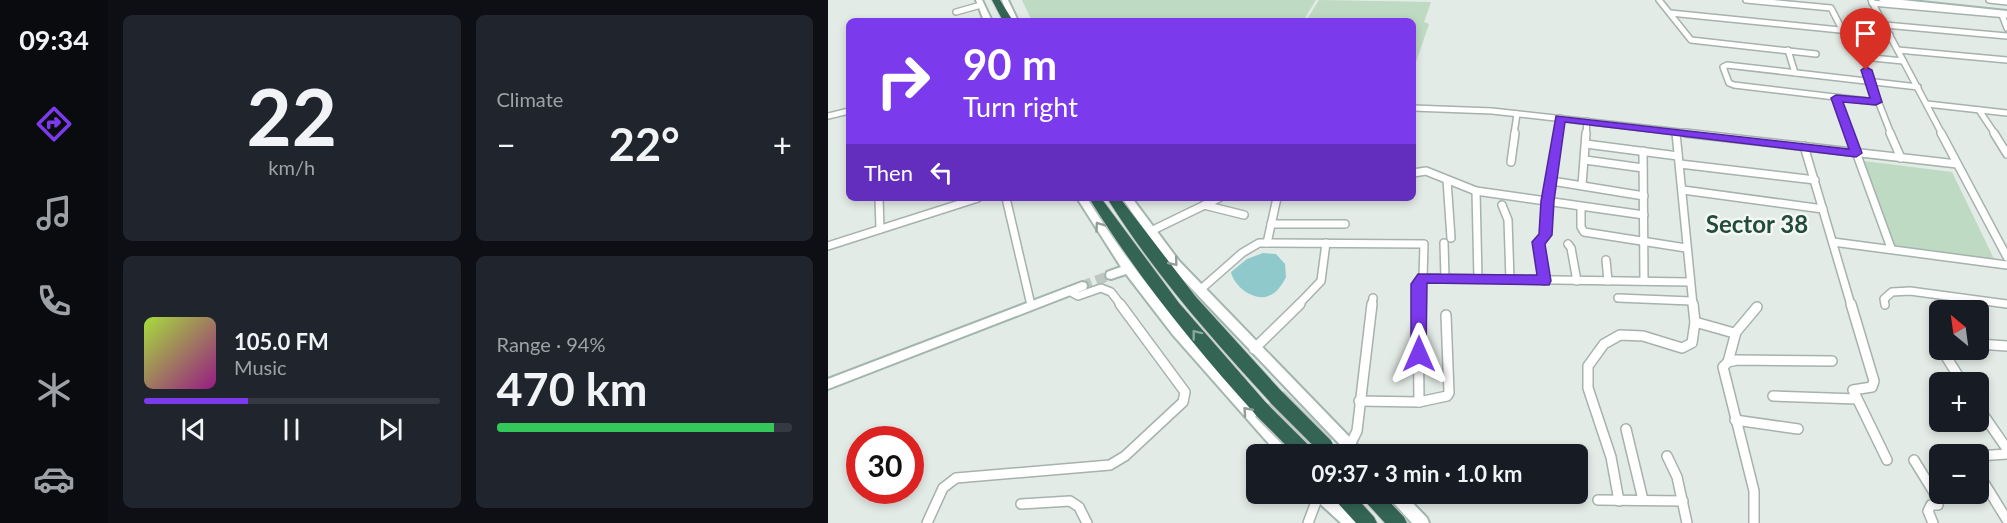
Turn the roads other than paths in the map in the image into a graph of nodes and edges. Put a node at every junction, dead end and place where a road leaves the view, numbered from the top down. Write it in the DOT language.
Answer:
graph roads {
  1 [pos="996,0"];
  2 [pos="1005,0"];
  3 [pos="1659,0"];
  4 [pos="1746,0"];
  5 [pos="1882,0"];
  6 [pos="1917,0"];
  7 [pos="1989,0"];
  8 [pos="1872,1"];
  9 [pos="1934,1"];
  10 [pos="982,2"];
  11 [pos="2007,2"];
  12 [pos="956,12"];
  13 [pos="2006,13"];
  14 [pos="1670,14"];
  15 [pos="987,18"];
  16 [pos="995,18"];
  17 [pos="1006,18"];
  18 [pos="1013,18"];
  19 [pos="1885,26"];
  20 [pos="2007,28"];
  21 [pos="1844,32"];
  22 [pos="1890,35"];
  23 [pos="2007,36"];
  24 [pos="1848,41"];
  25 [pos="1788,50"];
  26 [pos="1898,50"];
  27 [pos="1816,54"];
  28 [pos="1863,57"];
  29 [pos="2007,60"];
  30 [pos="1904,61"];
  31 [pos="1866,70"];
  32 [pos="1795,73"];
  33 [pos="1871,81"];
  34 [pos="1918,87"];
  35 [pos="1836,98"];
  36 [pos="1876,102"];
  37 [pos="1927,104"];
  38 [pos="1416,108"];
  39 [pos="1979,110"];
  40 [pos="846,112"];
  41 [pos="2007,113"];
  42 [pos="1517,114"];
  43 [pos="828,116"];
  44 [pos="1560,118"];
  45 [pos="1587,122"];
  46 [pos="1676,132"];
  47 [pos="1999,141"];
  48 [pos="2007,141"];
  49 [pos="1586,144"];
  50 [pos="1804,146"];
  51 [pos="1644,151"];
  52 [pos="1856,153"];
  53 [pos="2007,154"];
  54 [pos="1901,158"];
  55 [pos="1585,160"];
  56 [pos="1679,160"];
  57 [pos="1511,162"];
  58 [pos="1957,164"];
  59 [pos="1643,168"];
  60 [pos="1416,173"];
  61 [pos="1447,180"];
  62 [pos="1815,180"];
  63 [pos="1552,181"];
  64 [pos="1582,185"];
  65 [pos="1683,190"];
  66 [pos="1476,191"];
  67 [pos="1644,196"];
  68 [pos="879,201"];
  69 [pos="969,201"];
  70 [pos="1007,201"];
  71 [pos="1084,201"];
  72 [pos="1097,201"];
  73 [pos="1115,201"];
  74 [pos="1129,201"];
  75 [pos="1212,201"];
  76 [pos="1276,201"];
  77 [pos="1548,201"];
  78 [pos="1204,204"];
  79 [pos="1502,205"];
  80 [pos="1581,207"];
  81 [pos="1823,209"];
  82 [pos="1244,215"];
  83 [pos="1644,215"];
  84 [pos="1271,224"];
  85 [pos="1345,224"];
  86 [pos="880,229"];
  87 [pos="1151,231"];
  88 [pos="1644,242"];
  89 [pos="1833,242"];
  90 [pos="1267,243"];
  91 [pos="1326,243"];
  92 [pos="1568,244"];
  93 [pos="828,246"];
  94 [pos="1686,248"];
  95 [pos="1891,248"];
  96 [pos="2007,257"];
  97 [pos="1606,260"];
  98 [pos="2007,265"];
  99 [pos="1127,267"];
  100 [pos="1110,273"];
  101 [pos="1423,278"];
  102 [pos="1445,278"];
  103 [pos="1478,279"];
  104 [pos="1510,280"];
  105 [pos="1544,281"];
  106 [pos="1577,281"];
  107 [pos="1608,281"];
  108 [pos="1644,281"];
  109 [pos="1689,282"];
  110 [pos="1200,290"];
  111 [pos="1069,291"];
  112 [pos="1374,298"];
  113 [pos="1618,298"];
  114 [pos="1691,301"];
  115 [pos="1029,302"];
  116 [pos="1885,305"];
  117 [pos="2006,305"];
  118 [pos="1757,307"];
  119 [pos="1446,315"];
  120 [pos="1695,322"];
  121 [pos="1734,333"];
  122 [pos="1989,345"];
  123 [pos="2007,346"];
  124 [pos="1254,349"];
  125 [pos="1832,361"];
  126 [pos="1728,362"];
  127 [pos="828,376"];
  128 [pos="828,384"];
  129 [pos="1773,396"];
  130 [pos="1857,399"];
  131 [pos="1359,401"];
  132 [pos="1419,402"];
  133 [pos="1313,409"];
  134 [pos="1735,420"];
  135 [pos="1989,423"];
  136 [pos="1626,429"];
  137 [pos="1798,429"];
  138 [pos="1272,439"];
  139 [pos="1277,444"];
  140 [pos="1296,444"];
  141 [pos="1323,444"];
  142 [pos="1346,444"];
  143 [pos="1354,444"];
  144 [pos="2007,449"];
  145 [pos="2007,454"];
  146 [pos="1989,455"];
  147 [pos="1667,456"];
  148 [pos="1887,460"];
  149 [pos="1914,460"];
  150 [pos="1989,491"];
  151 [pos="1598,500"];
  152 [pos="1643,500"];
  153 [pos="1619,501"];
  154 [pos="1683,501"];
  155 [pos="1021,504"];
  156 [pos="1315,504"];
  157 [pos="1330,504"];
  158 [pos="1350,504"];
  159 [pos="1380,504"];
  160 [pos="1405,504"];
  161 [pos="2007,520"];
  162 [pos="927,523"];
  163 [pos="1088,523"];
  164 [pos="1308,523"];
  165 [pos="1351,523"];
  166 [pos="1368,523"];
  167 [pos="1398,523"];
  168 [pos="1422,523"];
  169 [pos="1687,523"];
  170 [pos="1755,523"];
  171 [pos="1933,523"];
  1 -- 17 [label="highway"];
  2 -- 18 [label="main road"];
  3 -- 14 [label="street"];
  4 -- 21 [label="street"];
  5 -- 13 [label="main road"];
  6 -- 9 [label="main road"];
  7 -- 11 [label="street"];
  8 -- 13 [label="street"];
  8 -- 19 [label="street"];
  9 -- 13 [label="main road"];
  10 -- 12 [label="street"];
  10 -- 15 [label="main road"];
  10 -- 16 [label="highway"];
  13 -- 20 [label="street"];
  14 -- 21 [label="street"];
  14 -- 25 [label="street"];
  19 -- 22 [label="street"];
  19 -- 23 [label="street"];
  21 -- 22 [label="street"];
  21 -- 24 [label="street"];
  22 -- 26 [label="street"];
  25 -- 27 [label="street"];
  25 -- 32 [label="street"];
  26 -- 29 [label="street"];
  26 -- 30 [label="street"];
  28 -- 30 [label="street"];
  30 -- 34 [label="street"];
  31 -- 33 [label="street"];
  32 -- 33 [label="street"];
  32 -- 35 [label="street"];
  33 -- 34 [label="street"];
  33 -- 36 [label="street"];
  34 -- 37 [label="street"];
  35 -- 36 [label="street"];
  35 -- 52 [label="street"];
  36 -- 54 [label="street"];
  37 -- 39 [label="street"];
  37 -- 58 [label="street"];
  38 -- 42 [label="street"];
  39 -- 41 [label="street"];
  39 -- 47 [label="street"];
  40 -- 43 [label="street"];
  42 -- 44 [label="street"];
  42 -- 57 [label="street"];
  44 -- 45 [label="street"];
  44 -- 63 [label="street"];
  45 -- 46 [label="street"];
  45 -- 49 [label="street"];
  46 -- 50 [label="street"];
  46 -- 56 [label="street"];
  47 -- 48 [label="street"];
  47 -- 53 [label="street"];
  49 -- 51 [label="street"];
  49 -- 55 [label="street"];
  50 -- 52 [label="street"];
  50 -- 62 [label="street"];
  51 -- 56 [label="street"];
  51 -- 59 [label="street"];
  52 -- 54 [label="street"];
  52 -- 95 [label="street"];
  54 -- 58 [label="street"];
  55 -- 59 [label="street"];
  55 -- 64 [label="street"];
  56 -- 62 [label="street"];
  56 -- 65 [label="street"];
  58 -- 96 [label="street"];
  59 -- 67 [label="street"];
  60 -- 61 [label="street"];
  61 -- 66 [label="street"];
  61 -- 102 [label="street"];
  62 -- 81 [label="street"];
  63 -- 64 [label="street"];
  63 -- 77 [label="street"];
  64 -- 67 [label="street"];
  65 -- 81 [label="street"];
  65 -- 94 [label="street"];
  66 -- 77 [label="street"];
  66 -- 103 [label="street"];
  67 -- 83 [label="street"];
  68 -- 86 [label="street"];
  69 -- 86 [label="street"];
  70 -- 115 [label="street"];
  99 -- 71 [label="main road, one-way"];
  140 -- 72 [label="highway, one-way, bridge"];
  73 -- 141 [label="highway, bridge"];
  74 -- 87 [label="main road"];
  75 -- 78 [label="street"];
  76 -- 84 [label="street"];
  77 -- 80 [label="street"];
  77 -- 105 [label="street"];
  78 -- 82 [label="street"];
  78 -- 87 [label="street"];
  79 -- 104 [label="street"];
  80 -- 83 [label="street"];
  80 -- 88 [label="street"];
  81 -- 89 [label="street"];
  83 -- 88 [label="street"];
  84 -- 85 [label="street"];
  84 -- 90 [label="street"];
  86 -- 93 [label="street"];
  87 -- 110 [label="main road, one-way"];
  88 -- 94 [label="street"];
  88 -- 108 [label="street"];
  89 -- 95 [label="street"];
  89 -- 130 [label="street"];
  90 -- 91 [label="street"];
  90 -- 110 [label="street"];
  91 -- 101 [label="street"];
  91 -- 124 [label="street"];
  92 -- 106 [label="street"];
  94 -- 109 [label="street"];
  95 -- 98 [label="street"];
  97 -- 107 [label="street"];
  99 -- 100 [label="main road"];
  138 -- 99 [label="main road, one-way"];
  101 -- 102 [label="street"];
  101 -- 132 [label="street"];
  102 -- 103 [label="street"];
  103 -- 104 [label="street"];
  104 -- 105 [label="street"];
  105 -- 106 [label="street"];
  106 -- 107 [label="street"];
  107 -- 108 [label="street"];
  108 -- 109 [label="street"];
  109 -- 114 [label="street"];
  110 -- 124 [label="main road"];
  111 -- 115 [label="main road"];
  111 -- 115 [label="main road"];
  111 -- 162 [label="street"];
  112 -- 131 [label="street"];
  113 -- 114 [label="street"];
  114 -- 120 [label="street"];
  115 -- 127 [label="main road"];
  115 -- 128 [label="main road"];
  116 -- 117 [label="street"];
  118 -- 121 [label="street"];
  119 -- 132 [label="street"];
  120 -- 121 [label="street"];
  120 -- 153 [label="street"];
  121 -- 126 [label="street"];
  122 -- 123 [label="street"];
  124 -- 133 [label="main road"];
  125 -- 126 [label="street"];
  126 -- 134 [label="street"];
  129 -- 130 [label="street"];
  130 -- 148 [label="street"];
  131 -- 132 [label="street"];
  131 -- 143 [label="street"];
  133 -- 138 [label="main road"];
  133 -- 142 [label="main road"];
  134 -- 137 [label="street"];
  134 -- 170 [label="street"];
  135 -- 144 [label="street"];
  136 -- 152 [label="street"];
  138 -- 139 [label="main road"];
  145 -- 146 [label="street"];
  147 -- 154 [label="street"];
  149 -- 171 [label="street"];
  150 -- 161 [label="street"];
  151 -- 153 [label="street"];
  152 -- 153 [label="street"];
  152 -- 154 [label="street"];
  154 -- 169 [label="street"];
  155 -- 163 [label="street"];
  156 -- 164 [label="street"];
  157 -- 165 [label="main road"];
  158 -- 166 [label="highway"];
  159 -- 167 [label="highway"];
  160 -- 168 [label="main road"];
}
